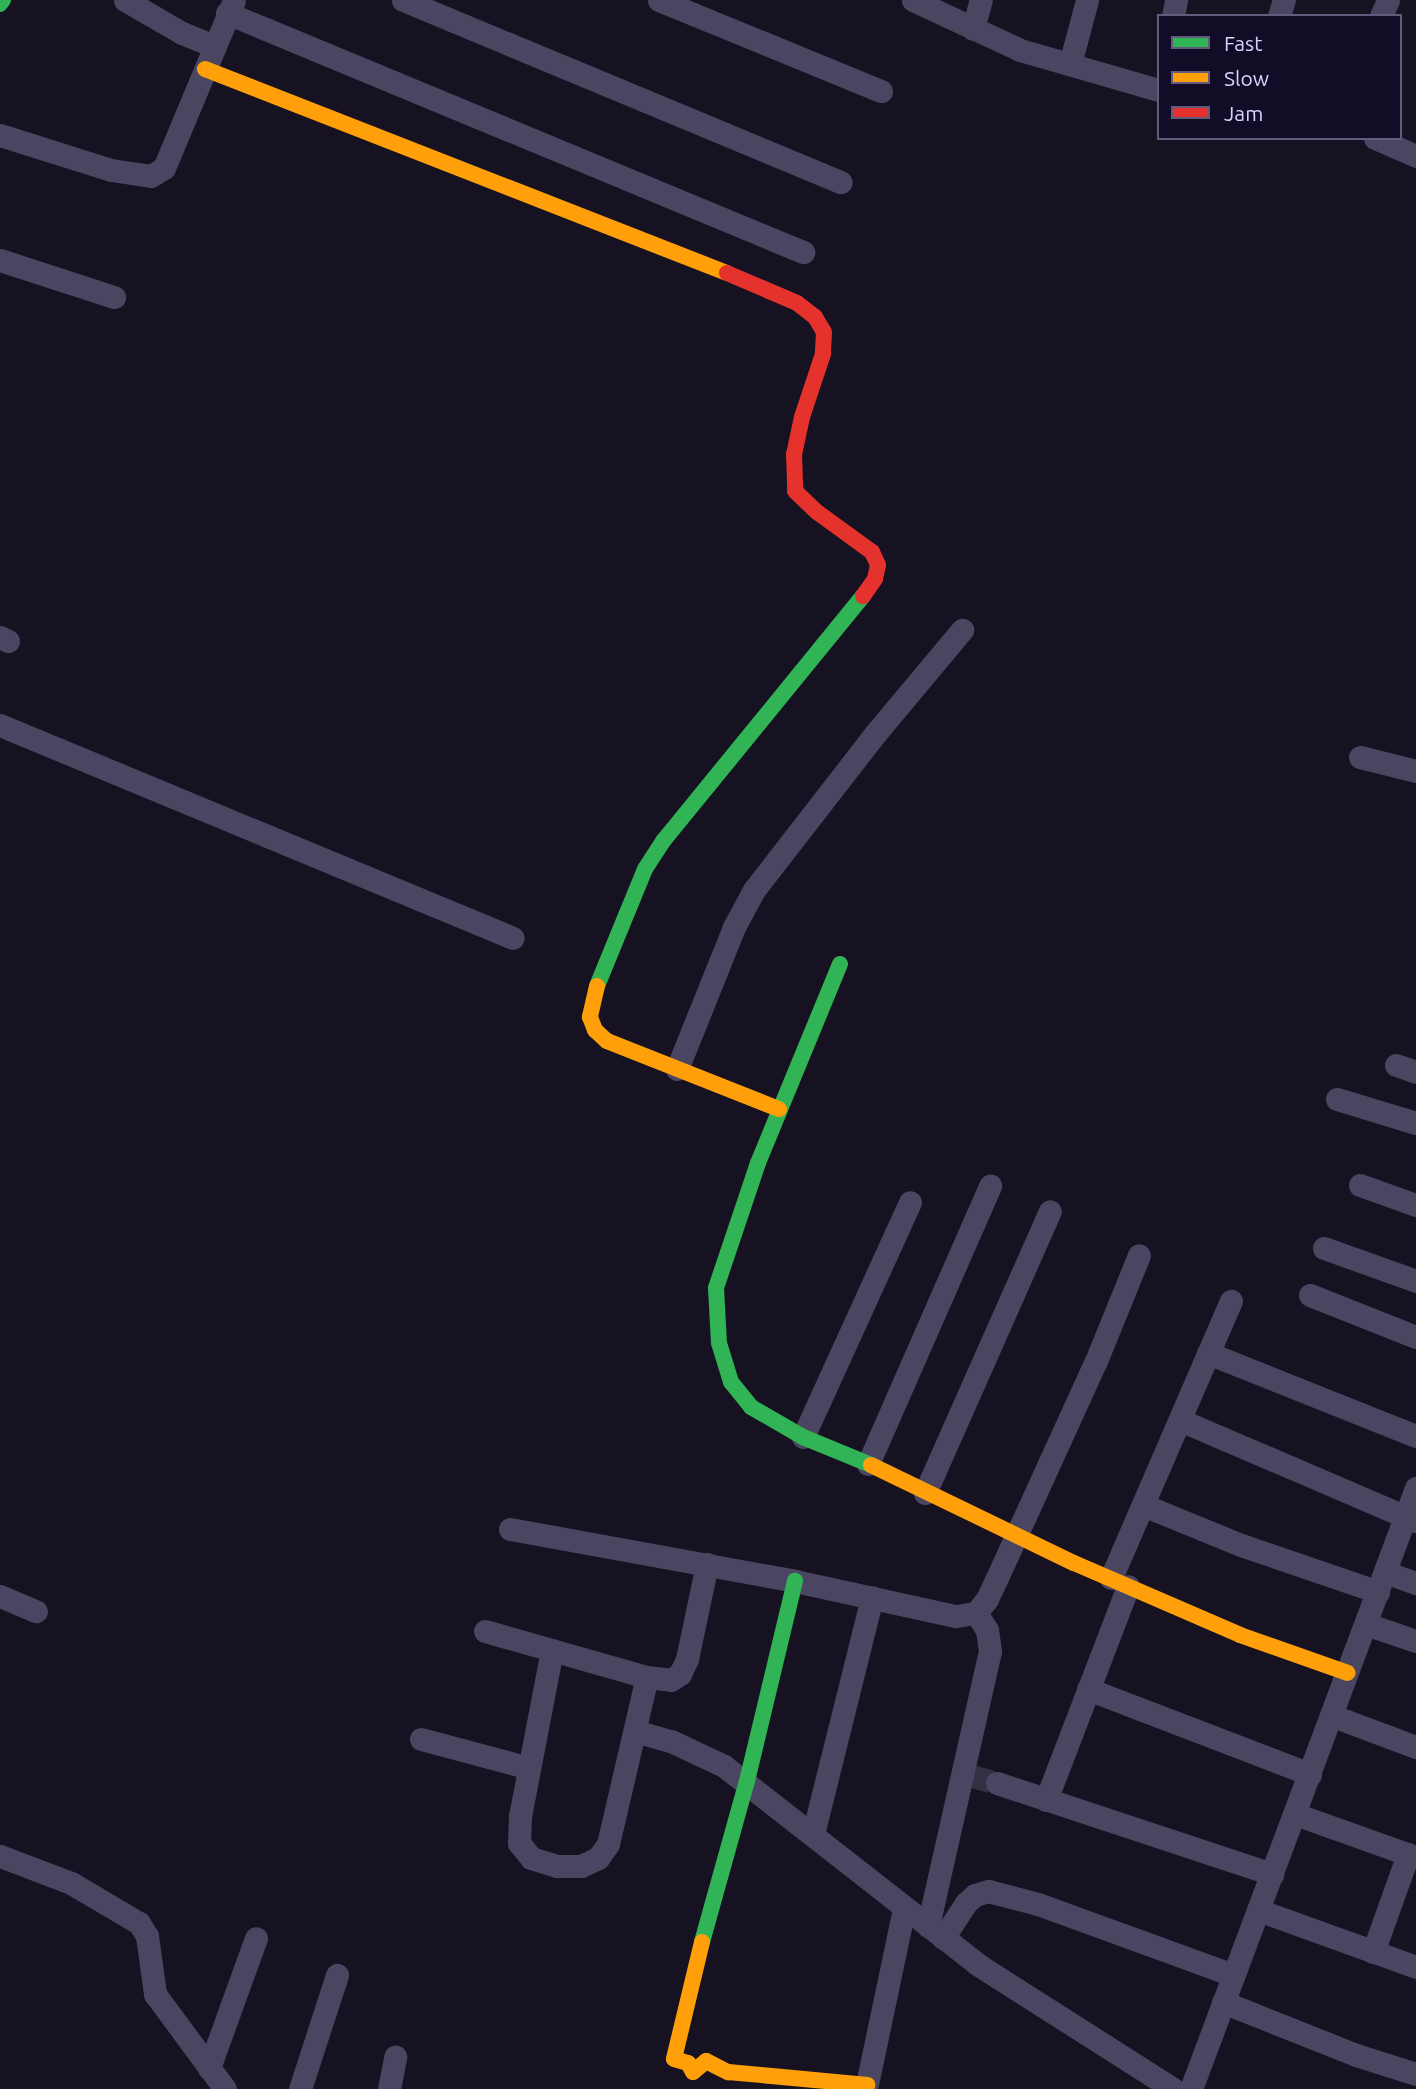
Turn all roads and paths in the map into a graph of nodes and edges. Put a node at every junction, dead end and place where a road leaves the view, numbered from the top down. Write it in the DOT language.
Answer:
graph roads {
  1 [pos="125,0"];
  2 [pos="403,0"];
  3 [pos="659,0"];
  4 [pos="912,0"];
  5 [pos="981,0"];
  6 [pos="1087,0"];
  7 [pos="231,6"];
  8 [pos="973,29"];
  9 [pos="214,46"];
  10 [pos="1070,64"];
  11 [pos="205,69"];
  12 [pos="1157,84"];
  13 [pos="881,91"];
  14 [pos="0,135"];
  15 [pos="1380,140"];
  16 [pos="1416,156"];
  17 [pos="841,182"];
  18 [pos="803,252"];
  19 [pos="0,260"];
  20 [pos="114,297"];
  21 [pos="962,630"];
  22 [pos="0,725"];
  23 [pos="1360,757"];
  24 [pos="1416,771"];
  25 [pos="513,938"];
  26 [pos="840,964"];
  27 [pos="677,1069"];
  28 [pos="1337,1099"];
  29 [pos="779,1109"];
  30 [pos="1416,1123"];
  31 [pos="1360,1185"];
  32 [pos="990,1186"];
  33 [pos="910,1202"];
  34 [pos="1416,1205"];
  35 [pos="1050,1211"];
  36 [pos="1324,1248"];
  37 [pos="1139,1255"];
  38 [pos="1416,1281"];
  39 [pos="1310,1295"];
  40 [pos="1231,1301"];
  41 [pos="1416,1337"];
  42 [pos="1208,1353"];
  43 [pos="1180,1420"];
  44 [pos="1416,1436"];
  45 [pos="803,1437"];
  46 [pos="868,1464"];
  47 [pos="1416,1488"];
  48 [pos="925,1493"];
  49 [pos="1143,1505"];
  50 [pos="1411,1519"];
  51 [pos="510,1529"];
  52 [pos="1016,1532"];
  53 [pos="707,1563"];
  54 [pos="795,1580"];
  55 [pos="1120,1582"];
  56 [pos="1382,1582"];
  57 [pos="1416,1583"];
  58 [pos="0,1596"];
  59 [pos="872,1597"];
  60 [pos="36,1611"];
  61 [pos="976,1612"];
  62 [pos="1366,1624"];
  63 [pos="485,1631"];
  64 [pos="1416,1641"];
  65 [pos="552,1650"];
  66 [pos="1348,1673"];
  67 [pos="647,1677"];
  68 [pos="1088,1689"];
  69 [pos="1333,1716"];
  70 [pos="635,1731"];
  71 [pos="421,1740"];
  72 [pos="1416,1747"];
  73 [pos="529,1769"];
  74 [pos="1310,1774"];
  75 [pos="747,1782"];
  76 [pos="997,1783"];
  77 [pos="1046,1800"];
  78 [pos="1295,1814"];
  79 [pos="813,1834"];
  80 [pos="0,1856"];
  81 [pos="1412,1856"];
  82 [pos="1272,1874"];
  83 [pos="904,1908"];
  84 [pos="1258,1910"];
  85 [pos="935,1932"];
  86 [pos="256,1938"];
  87 [pos="1373,1952"];
  88 [pos="1416,1968"];
  89 [pos="337,1975"];
  90 [pos="1233,1975"];
  91 [pos="1223,2002"];
  92 [pos="395,2057"];
  93 [pos="209,2068"];
  94 [pos="1416,2074"];
  95 [pos="866,2087"];
  96 [pos="225,2089"];
  97 [pos="300,2089"];
  98 [pos="389,2089"];
  99 [pos="1172,2089"];
  100 [pos="1191,2089"];
  1 -- 9 [label="street"];
  2 -- 17 [label="street"];
  3 -- 13 [label="street"];
  4 -- 8 [label="street"];
  5 -- 8 [label="street"];
  6 -- 10 [label="street"];
  7 -- 9 [label="street"];
  7 -- 18 [label="street"];
  8 -- 10 [label="street"];
  9 -- 11 [label="street"];
  10 -- 12 [label="street"];
  11 -- 14 [label="street"];
  11 -- 27 [label="street"];
  15 -- 16 [label="street"];
  19 -- 20 [label="street"];
  21 -- 27 [label="street"];
  22 -- 25 [label="street"];
  23 -- 24 [label="street"];
  26 -- 29 [label="street"];
  27 -- 29 [label="street"];
  28 -- 30 [label="street"];
  29 -- 45 [label="street"];
  31 -- 34 [label="street"];
  32 -- 46 [label="street"];
  33 -- 45 [label="street"];
  35 -- 48 [label="street"];
  36 -- 38 [label="street"];
  37 -- 52 [label="street"];
  39 -- 41 [label="street"];
  40 -- 42 [label="street"];
  42 -- 43 [label="street"];
  42 -- 44 [label="street"];
  43 -- 49 [label="street"];
  43 -- 50 [label="street"];
  45 -- 46 [label="street"];
  46 -- 48 [label="street"];
  47 -- 50 [label="street"];
  48 -- 52 [label="street"];
  49 -- 55 [label="street"];
  49 -- 56 [label="street"];
  50 -- 56 [label="street"];
  51 -- 53 [label="street"];
  52 -- 55 [label="street"];
  52 -- 61 [label="street"];
  53 -- 54 [label="street"];
  53 -- 67 [label="street"];
  54 -- 59 [label="street"];
  54 -- 75 [label="street"];
  55 -- 66 [label="street"];
  55 -- 68 [label="street"];
  56 -- 57 [label="street"];
  56 -- 62 [label="street"];
  58 -- 60 [label="street"];
  59 -- 61 [label="street"];
  59 -- 79 [label="street"];
  61 -- 85 [label="street"];
  62 -- 64 [label="street"];
  62 -- 66 [label="street"];
  63 -- 65 [label="street"];
  65 -- 67 [label="street"];
  65 -- 73 [label="street"];
  66 -- 69 [label="street"];
  67 -- 70 [label="street"];
  68 -- 74 [label="street"];
  68 -- 77 [label="street"];
  69 -- 72 [label="street"];
  69 -- 74 [label="street"];
  70 -- 73 [label="street"];
  70 -- 75 [label="street"];
  71 -- 73 [label="street"];
  74 -- 78 [label="street"];
  75 -- 79 [label="street"];
  75 -- 95 [label="street"];
  76 -- 77 [label="street"];
  77 -- 82 [label="street"];
  78 -- 81 [label="street"];
  78 -- 82 [label="street"];
  79 -- 83 [label="street"];
  80 -- 93 [label="street"];
  81 -- 87 [label="street"];
  82 -- 84 [label="street"];
  83 -- 85 [label="street"];
  83 -- 95 [label="street"];
  84 -- 87 [label="street"];
  84 -- 90 [label="street"];
  85 -- 90 [label="street"];
  85 -- 99 [label="street"];
  86 -- 93 [label="street"];
  87 -- 88 [label="street"];
  89 -- 97 [label="street"];
  90 -- 91 [label="street"];
  91 -- 94 [label="street"];
  91 -- 100 [label="street"];
  92 -- 98 [label="street"];
  93 -- 96 [label="street"];
}
